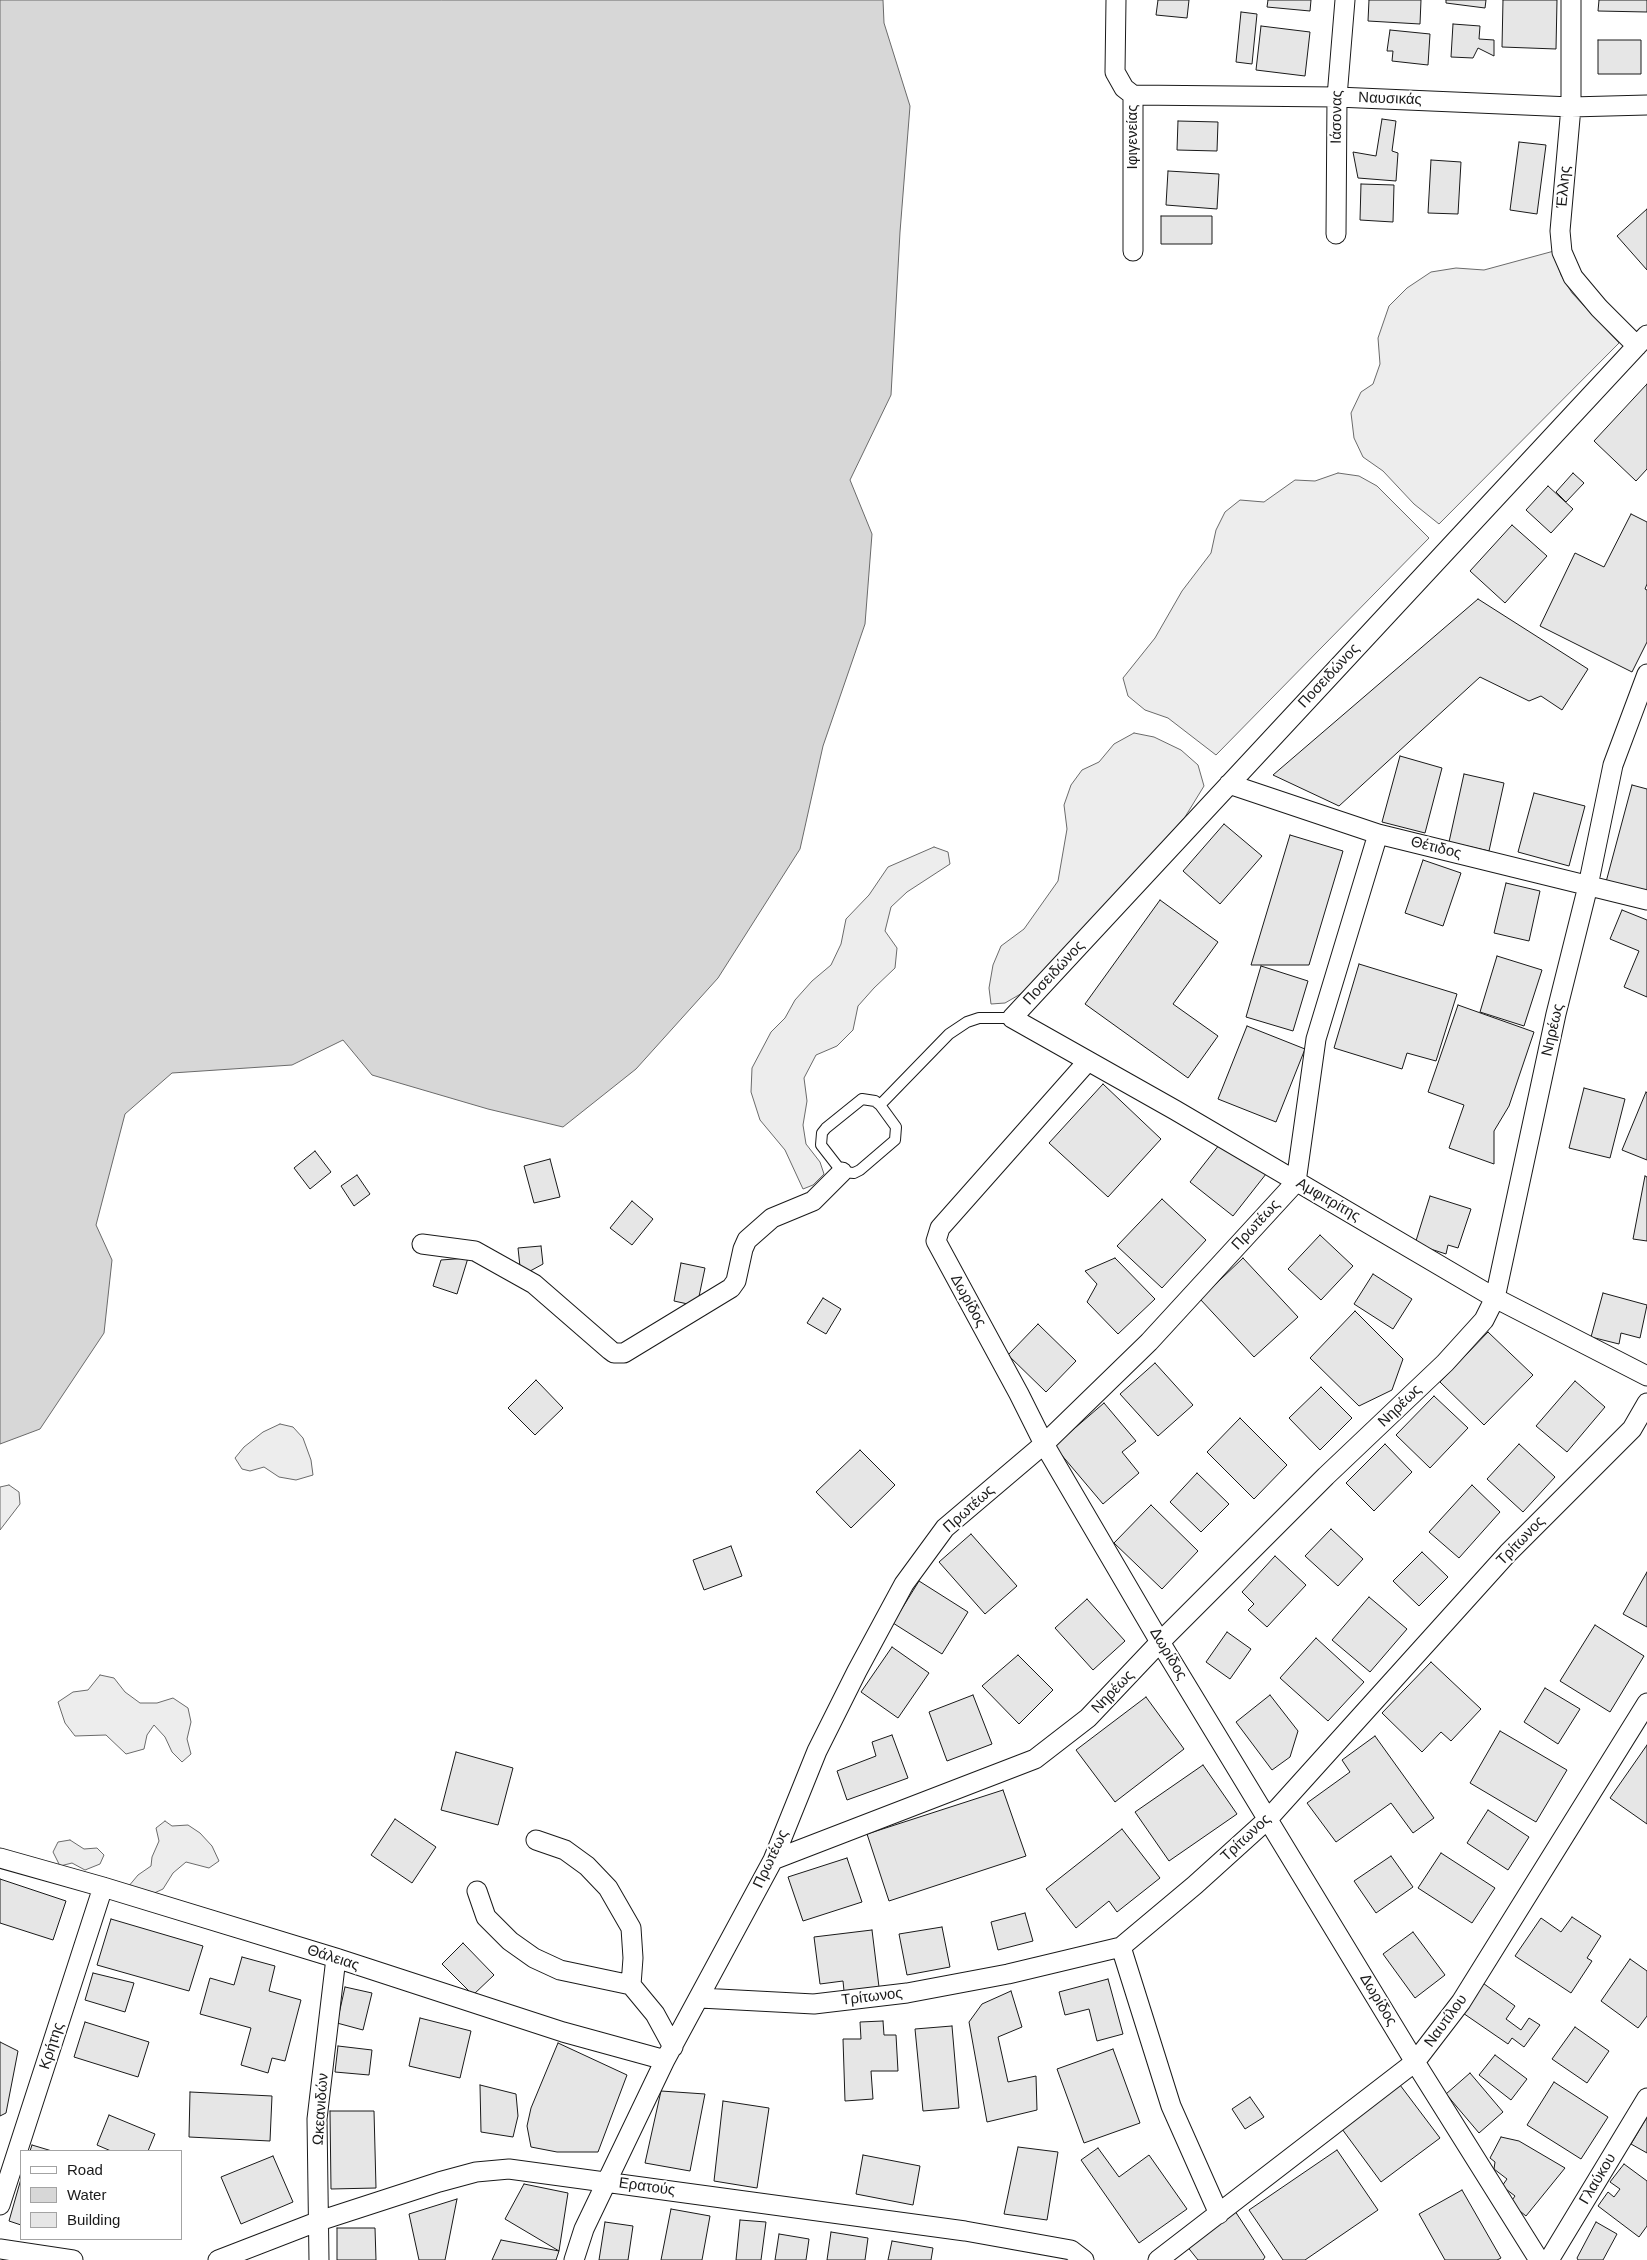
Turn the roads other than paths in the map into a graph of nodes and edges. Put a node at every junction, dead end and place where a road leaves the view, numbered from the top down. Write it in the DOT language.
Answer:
graph roads {
  1 [pos="1116,0"];
  2 [pos="1344,0"];
  3 [pos="1571,0"];
  4 [pos="1133,95"];
  5 [pos="1337,97"];
  6 [pos="1647,105"];
  7 [pos="1571,107"];
  8 [pos="1336,234"];
  9 [pos="1133,251"];
  10 [pos="1642,340"];
  11 [pos="1647,674"];
  12 [pos="1229,784"];
  13 [pos="1378,834"];
  14 [pos="1588,886"];
  15 [pos="1647,900"];
  16 [pos="1012,1018"];
  17 [pos="1088,1061"];
  18 [pos="880,1105"];
  19 [pos="842,1172"];
  20 [pos="1296,1182"];
  21 [pos="422,1244"];
  22 [pos="1495,1298"];
  23 [pos="1647,1376"];
  24 [pos="1647,1403"];
  25 [pos="1044,1444"];
  26 [pos="1160,1642"];
  27 [pos="1647,1703"];
  28 [pos="1268,1819"];
  29 [pos="536,1840"];
  30 [pos="0,1858"];
  31 [pos="773,1860"];
  32 [pos="103,1887"];
  33 [pos="477,1892"];
  34 [pos="1121,1947"];
  35 [pos="336,1958"];
  36 [pos="631,1985"];
  37 [pos="700,1998"];
  38 [pos="669,2053"];
  39 [pos="1415,2062"];
  40 [pos="1647,2098"];
  41 [pos="608,2182"];
  42 [pos="0,2205"];
  43 [pos="1219,2214"];
  44 [pos="319,2221"];
  45 [pos="0,2249"];
  46 [pos="74,2260"];
  47 [pos="218,2260"];
  48 [pos="319,2260"];
  49 [pos="574,2260"];
  50 [pos="1084,2260"];
  51 [pos="1158,2260"];
  52 [pos="1539,2260"];
  53 [pos="1549,2260"];
  1 -- 4 [label="street, Ιφιγενείας"];
  2 -- 5 [label="street, Ιάσονας"];
  3 -- 7 [label="street, Έλλης"];
  4 -- 5 [label="street, Ναυσικάς"];
  4 -- 9 [label="street, Ιφιγενείας"];
  5 -- 7 [label="street, Ναυσικάς"];
  5 -- 8 [label="street, Ιάσονας"];
  6 -- 7 [label="street, Ναυσικάς"];
  7 -- 10 [label="street, Έλλης"];
  10 -- 12 [label="street, Ποσειδώνος"];
  11 -- 14 [label="street, Νηρέως"];
  12 -- 13 [label="street, Θέτιδος"];
  12 -- 16 [label="street, Ποσειδώνος"];
  13 -- 14 [label="street, Θέτιδος"];
  13 -- 20 [label="street"];
  14 -- 15 [label="street, Θέτιδος"];
  14 -- 22 [label="street, Νηρέως"];
  16 -- 17 [label="street, Αμφιτρίτης"];
  16 -- 18 [label="lane"];
  17 -- 20 [label="street, Αμφιτρίτης"];
  17 -- 25 [label="street, Δωρίδος"];
  18 -- 19 [label="lane"];
  18 -- 19 [label="lane"];
  19 -- 21 [label="street"];
  20 -- 22 [label="street, Αμφιτρίτης"];
  20 -- 25 [label="street, Πρωτέως"];
  22 -- 23 [label="street, Αμφιτρίτης"];
  22 -- 26 [label="street, Νηρέως"];
  24 -- 28 [label="street, Τρίτωνος"];
  25 -- 26 [label="street, Δωρίδος"];
  25 -- 31 [label="street, Πρωτέως"];
  26 -- 28 [label="street, Δωρίδος"];
  26 -- 31 [label="street, Νηρέως"];
  27 -- 39 [label="street, Ναυτίλου"];
  28 -- 34 [label="street, Τρίτωνος"];
  28 -- 39 [label="street, Δωρίδος"];
  29 -- 36 [label="street"];
  30 -- 32 [label="street, Θάλειας"];
  31 -- 37 [label="street, Πρωτέως"];
  32 -- 35 [label="street, Θάλειας"];
  32 -- 42 [label="street, Κρήτης"];
  33 -- 36 [label="street"];
  34 -- 37 [label="street, Τρίτωνος"];
  34 -- 43 [label="street"];
  35 -- 38 [label="street, Θάλειας"];
  35 -- 44 [label="street, Ωκεανιδών"];
  36 -- 38 [label="street"];
  37 -- 38 [label="street, Πρωτέως"];
  38 -- 41 [label="street, Πρωτέως"];
  39 -- 43 [label="street, Ναυτίλου"];
  39 -- 52 [label="street, Δωρίδος"];
  40 -- 53 [label="street, Γλαύκου"];
  41 -- 44 [label="street, Ερατούς"];
  41 -- 49 [label="street, Πρωτέως"];
  41 -- 50 [label="street, Ερατούς"];
  43 -- 51 [label="street, Ναυτίλου"];
  44 -- 47 [label="street, Ερατούς"];
  44 -- 48 [label="street, Ωκεανιδών"];
  45 -- 46 [label="street"];
}
